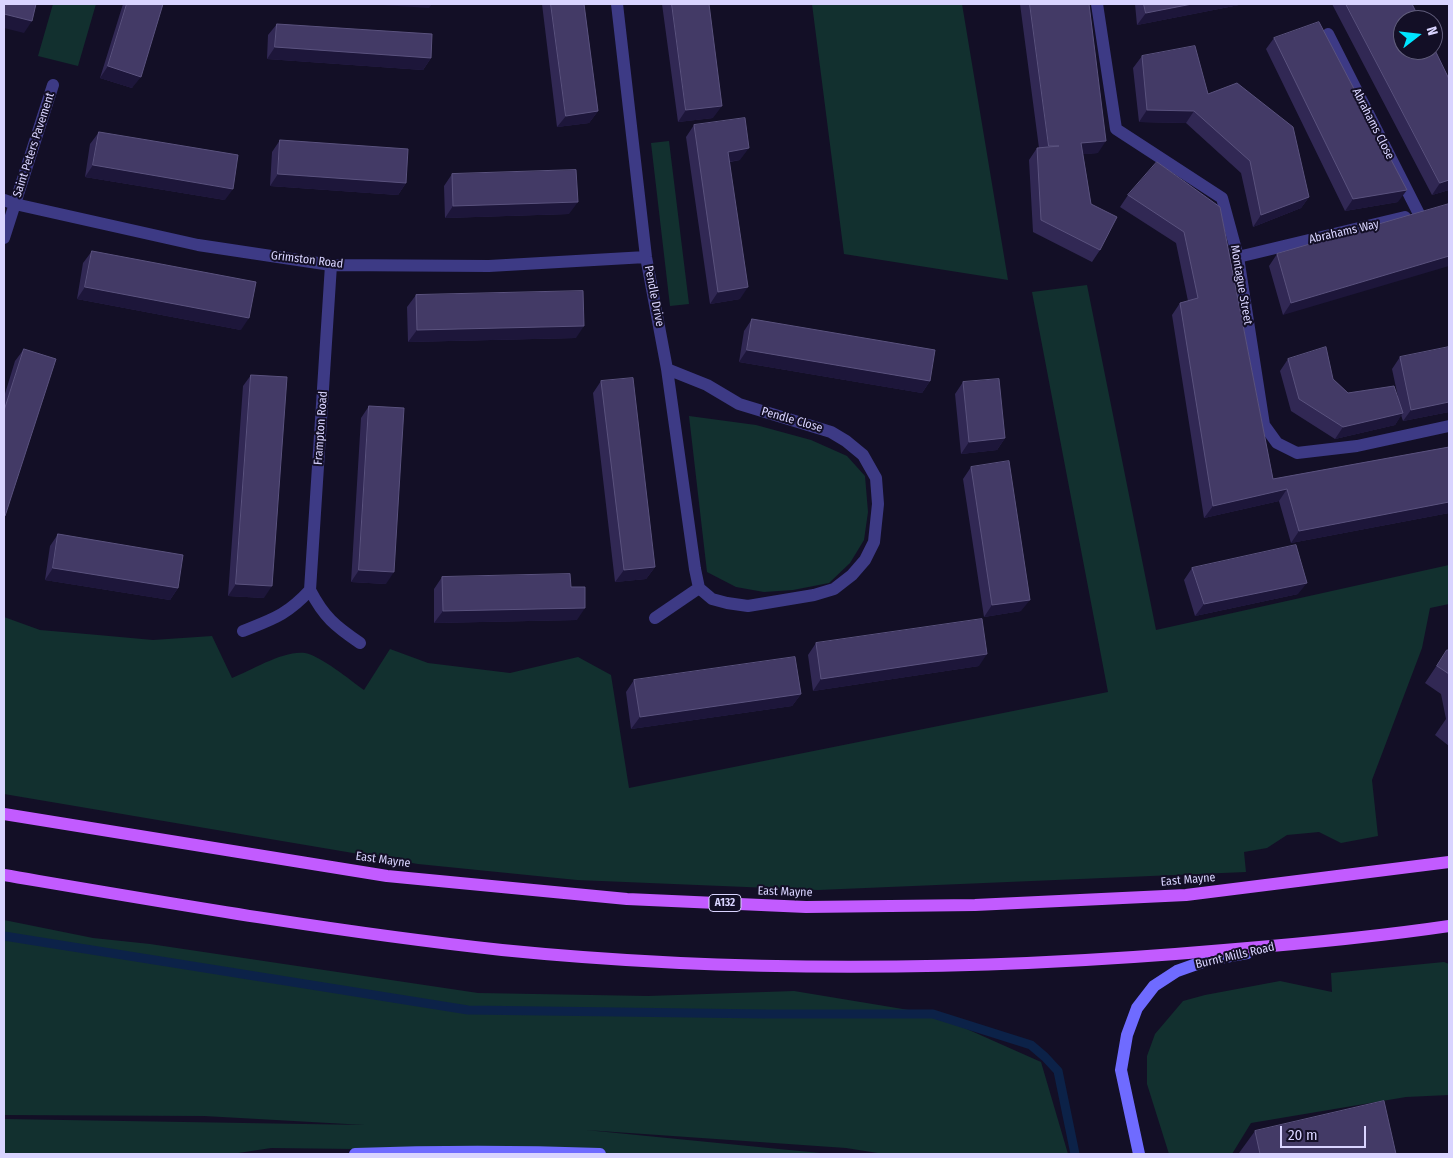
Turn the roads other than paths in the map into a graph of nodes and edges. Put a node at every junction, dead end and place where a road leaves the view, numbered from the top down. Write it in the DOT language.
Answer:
graph roads {
  1 [pos="617,4"];
  2 [pos="1097,4"];
  3 [pos="1328,34"];
  4 [pos="53,85"];
  5 [pos="9,202"];
  6 [pos="1434,209"];
  7 [pos="1419,214"];
  8 [pos="4,238"];
  9 [pos="646,257"];
  10 [pos="1238,257"];
  11 [pos="331,265"];
  12 [pos="667,369"];
  13 [pos="1449,426"];
  14 [pos="699,588"];
  15 [pos="310,590"];
  16 [pos="656,618"];
  17 [pos="243,631"];
  18 [pos="360,643"];
  19 [pos="4,814"];
  20 [pos="1449,862"];
  21 [pos="4,875"];
  22 [pos="1449,926"];
  23 [pos="1289,945"];
  24 [pos="356,1154"];
  25 [pos="600,1154"];
  26 [pos="1139,1154"];
  1 -- 9 [label="street, Pendle Drive"];
  2 -- 10 [label="street, Montague Street"];
  3 -- 7 [label="street, Abrahams Close"];
  4 -- 5 [label="street, Saint Peters Pavement"];
  5 -- 8 [label="street, Saint Peters Pavement"];
  5 -- 11 [label="street, Grimston Road"];
  6 -- 7 [label="street, Abrahams Way"];
  7 -- 10 [label="street, Abrahams Way"];
  9 -- 11 [label="street, Grimston Road"];
  9 -- 12 [label="street, Pendle Drive"];
  10 -- 13 [label="street, Montague Street"];
  11 -- 15 [label="street, Frampton Road"];
  12 -- 14 [label="street, Pendle Drive"];
  12 -- 14 [label="street, Pendle Close"];
  14 -- 16 [label="street"];
  15 -- 17 [label="street"];
  15 -- 18 [label="street"];
  19 -- 20 [label="main road, East Mayne / A132"];
  21 -- 23 [label="main road"];
  22 -- 23 [label="main road"];
  23 -- 26 [label="street, Burnt Mills Road"];
  24 -- 25 [label="street"];
}
